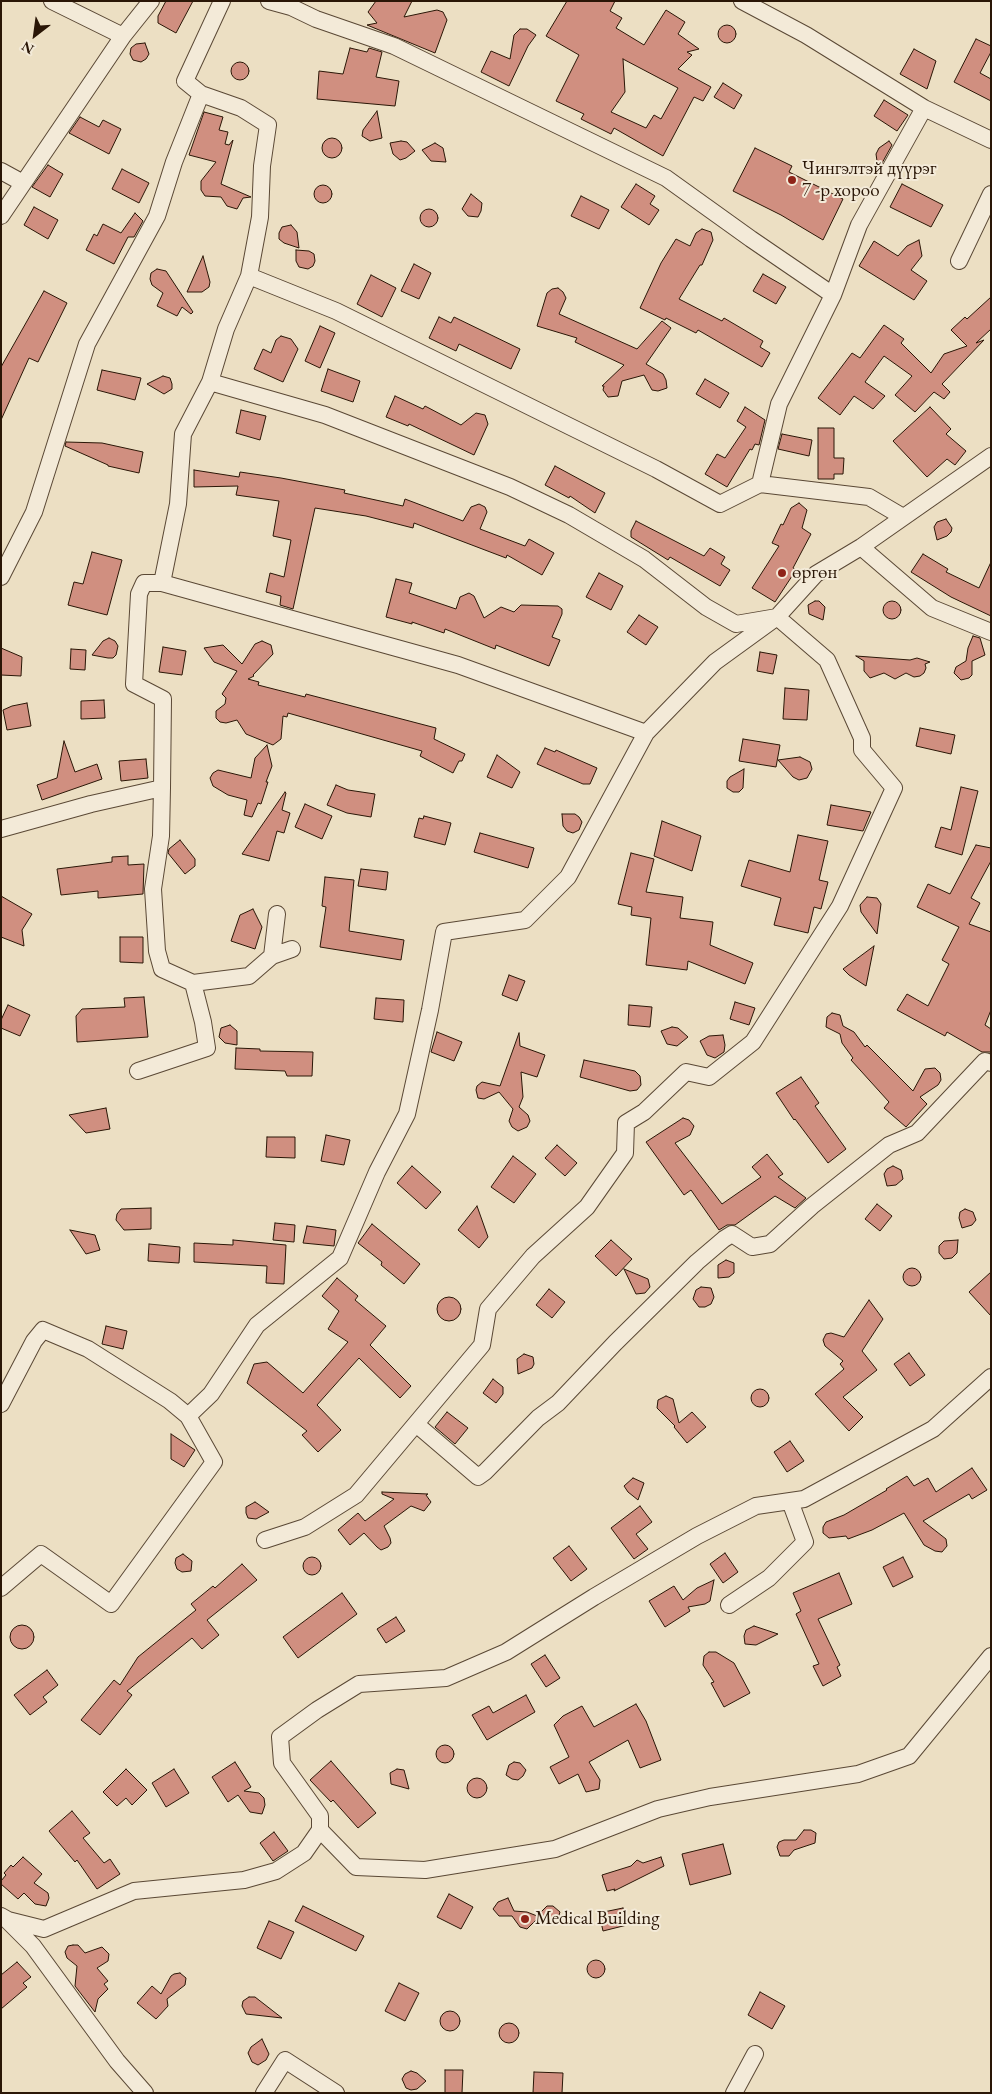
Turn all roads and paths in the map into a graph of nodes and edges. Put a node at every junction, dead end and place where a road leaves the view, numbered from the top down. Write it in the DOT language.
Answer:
graph roads {
  1 [pos="52,1"];
  2 [pos="151,1"];
  3 [pos="222,1"];
  4 [pos="269,1"];
  5 [pos="742,1"];
  6 [pos="123,36"];
  7 [pos="201,94"];
  8 [pos="924,108"];
  9 [pos="991,140"];
  10 [pos="1,171"];
  11 [pos="23,183"];
  12 [pos="991,194"];
  13 [pos="1,216"];
  14 [pos="959,261"];
  15 [pos="249,276"];
  16 [pos="833,296"];
  17 [pos="210,382"];
  18 [pos="991,456"];
  19 [pos="760,484"];
  20 [pos="903,516"];
  21 [pos="861,547"];
  22 [pos="1,578"];
  23 [pos="162,583"];
  24 [pos="777,617"];
  25 [pos="991,632"];
  26 [pos="646,733"];
  27 [pos="162,788"];
  28 [pos="1,829"];
  29 [pos="277,914"];
  30 [pos="292,949"];
  31 [pos="272,956"];
  32 [pos="193,983"];
  33 [pos="991,1063"];
  34 [pos="138,1071"];
  35 [pos="991,1377"];
  36 [pos="1,1404"];
  37 [pos="188,1416"];
  38 [pos="416,1424"];
  39 [pos="790,1501"];
  40 [pos="265,1540"];
  41 [pos="1,1588"];
  42 [pos="730,1605"];
  43 [pos="991,1656"];
  44 [pos="320,1830"];
  45 [pos="3,1920"];
  46 [pos="754,2054"];
  47 [pos="145,2093"];
  48 [pos="264,2093"];
  49 [pos="336,2093"];
  50 [pos="734,2093"];
  1 -- 6 [label="street"];
  2 -- 6 [label="street"];
  3 -- 7 [label="street"];
  4 -- 16 [label="street"];
  5 -- 8 [label="street"];
  6 -- 11 [label="street"];
  7 -- 15 [label="street"];
  7 -- 22 [label="street"];
  8 -- 9 [label="street"];
  8 -- 16 [label="street"];
  10 -- 11 [label="street"];
  11 -- 13 [label="street"];
  12 -- 14 [label="street"];
  15 -- 17 [label="street"];
  15 -- 19 [label="street"];
  16 -- 19 [label="street"];
  17 -- 23 [label="street"];
  17 -- 24 [label="street"];
  18 -- 20 [label="street"];
  19 -- 20 [label="street"];
  20 -- 21 [label="street"];
  21 -- 24 [label="street"];
  21 -- 25 [label="street"];
  23 -- 26 [label="street"];
  23 -- 27 [label="street"];
  24 -- 26 [label="street"];
  24 -- 38 [label="street"];
  26 -- 37 [label="street"];
  27 -- 28 [label="street"];
  27 -- 32 [label="street"];
  29 -- 31 [label="street"];
  30 -- 31 [label="street"];
  31 -- 32 [label="street"];
  32 -- 34 [label="street"];
  33 -- 38 [label="street"];
  35 -- 39 [label="street"];
  36 -- 37 [label="street"];
  37 -- 41 [label="street"];
  38 -- 40 [label="street"];
  39 -- 42 [label="street"];
  39 -- 44 [label="street"];
  43 -- 44 [label="street"];
  44 -- 45 [label="street"];
  45 -- 47 [label="street"];
  46 -- 50 [label="street"];
  48 -- 49 [label="street"];
}
